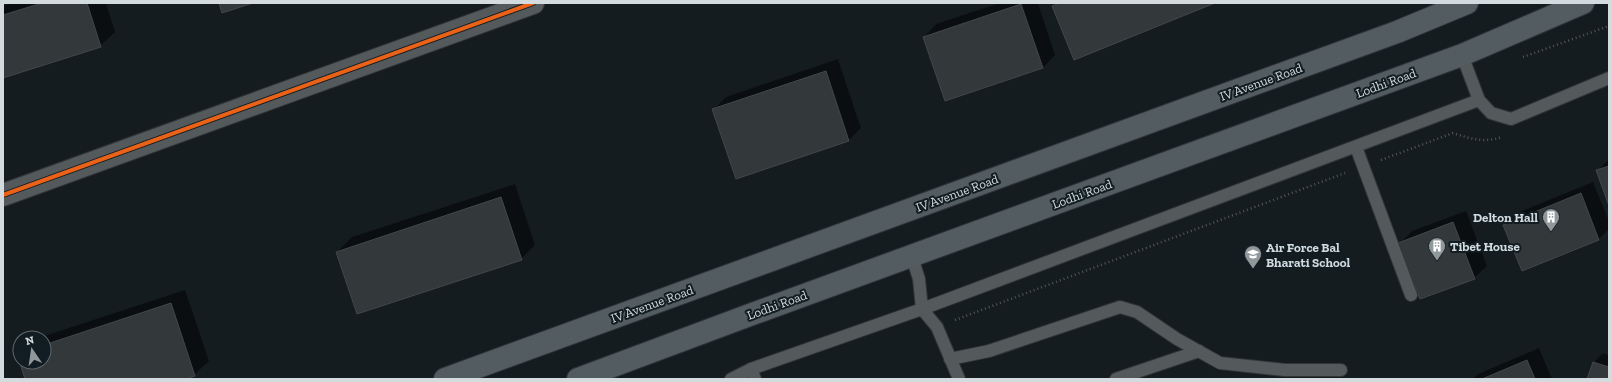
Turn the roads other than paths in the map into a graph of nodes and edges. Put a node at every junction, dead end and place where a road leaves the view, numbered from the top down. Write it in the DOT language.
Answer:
graph roads {
  1 [pos="533,3"];
  2 [pos="1467,3"];
  3 [pos="1583,3"];
  4 [pos="1462,55"];
  5 [pos="1609,78"];
  6 [pos="1480,100"];
  7 [pos="1356,147"];
  8 [pos="3,195"];
  9 [pos="912,257"];
  10 [pos="1411,295"];
  11 [pos="922,309"];
  12 [pos="1199,351"];
  13 [pos="950,359"];
  14 [pos="1341,370"];
  15 [pos="753,374"];
  16 [pos="445,379"];
  17 [pos="578,379"];
  18 [pos="731,379"];
  19 [pos="959,379"];
  20 [pos="1116,379"];
  1 -- 8 [label="street"];
  2 -- 16 [label="main road, IV Avenue Road"];
  3 -- 4 [label="main road, Lodhi Road"];
  4 -- 6 [label="lane"];
  4 -- 9 [label="main road, Lodhi Road"];
  5 -- 6 [label="lane"];
  6 -- 7 [label="lane"];
  7 -- 10 [label="lane"];
  7 -- 11 [label="lane"];
  9 -- 11 [label="lane"];
  9 -- 17 [label="main road, Lodhi Road"];
  11 -- 13 [label="lane"];
  11 -- 15 [label="lane"];
  12 -- 13 [label="lane"];
  12 -- 14 [label="lane"];
  12 -- 20 [label="lane"];
  13 -- 19 [label="lane"];
  15 -- 18 [label="lane"];
}
